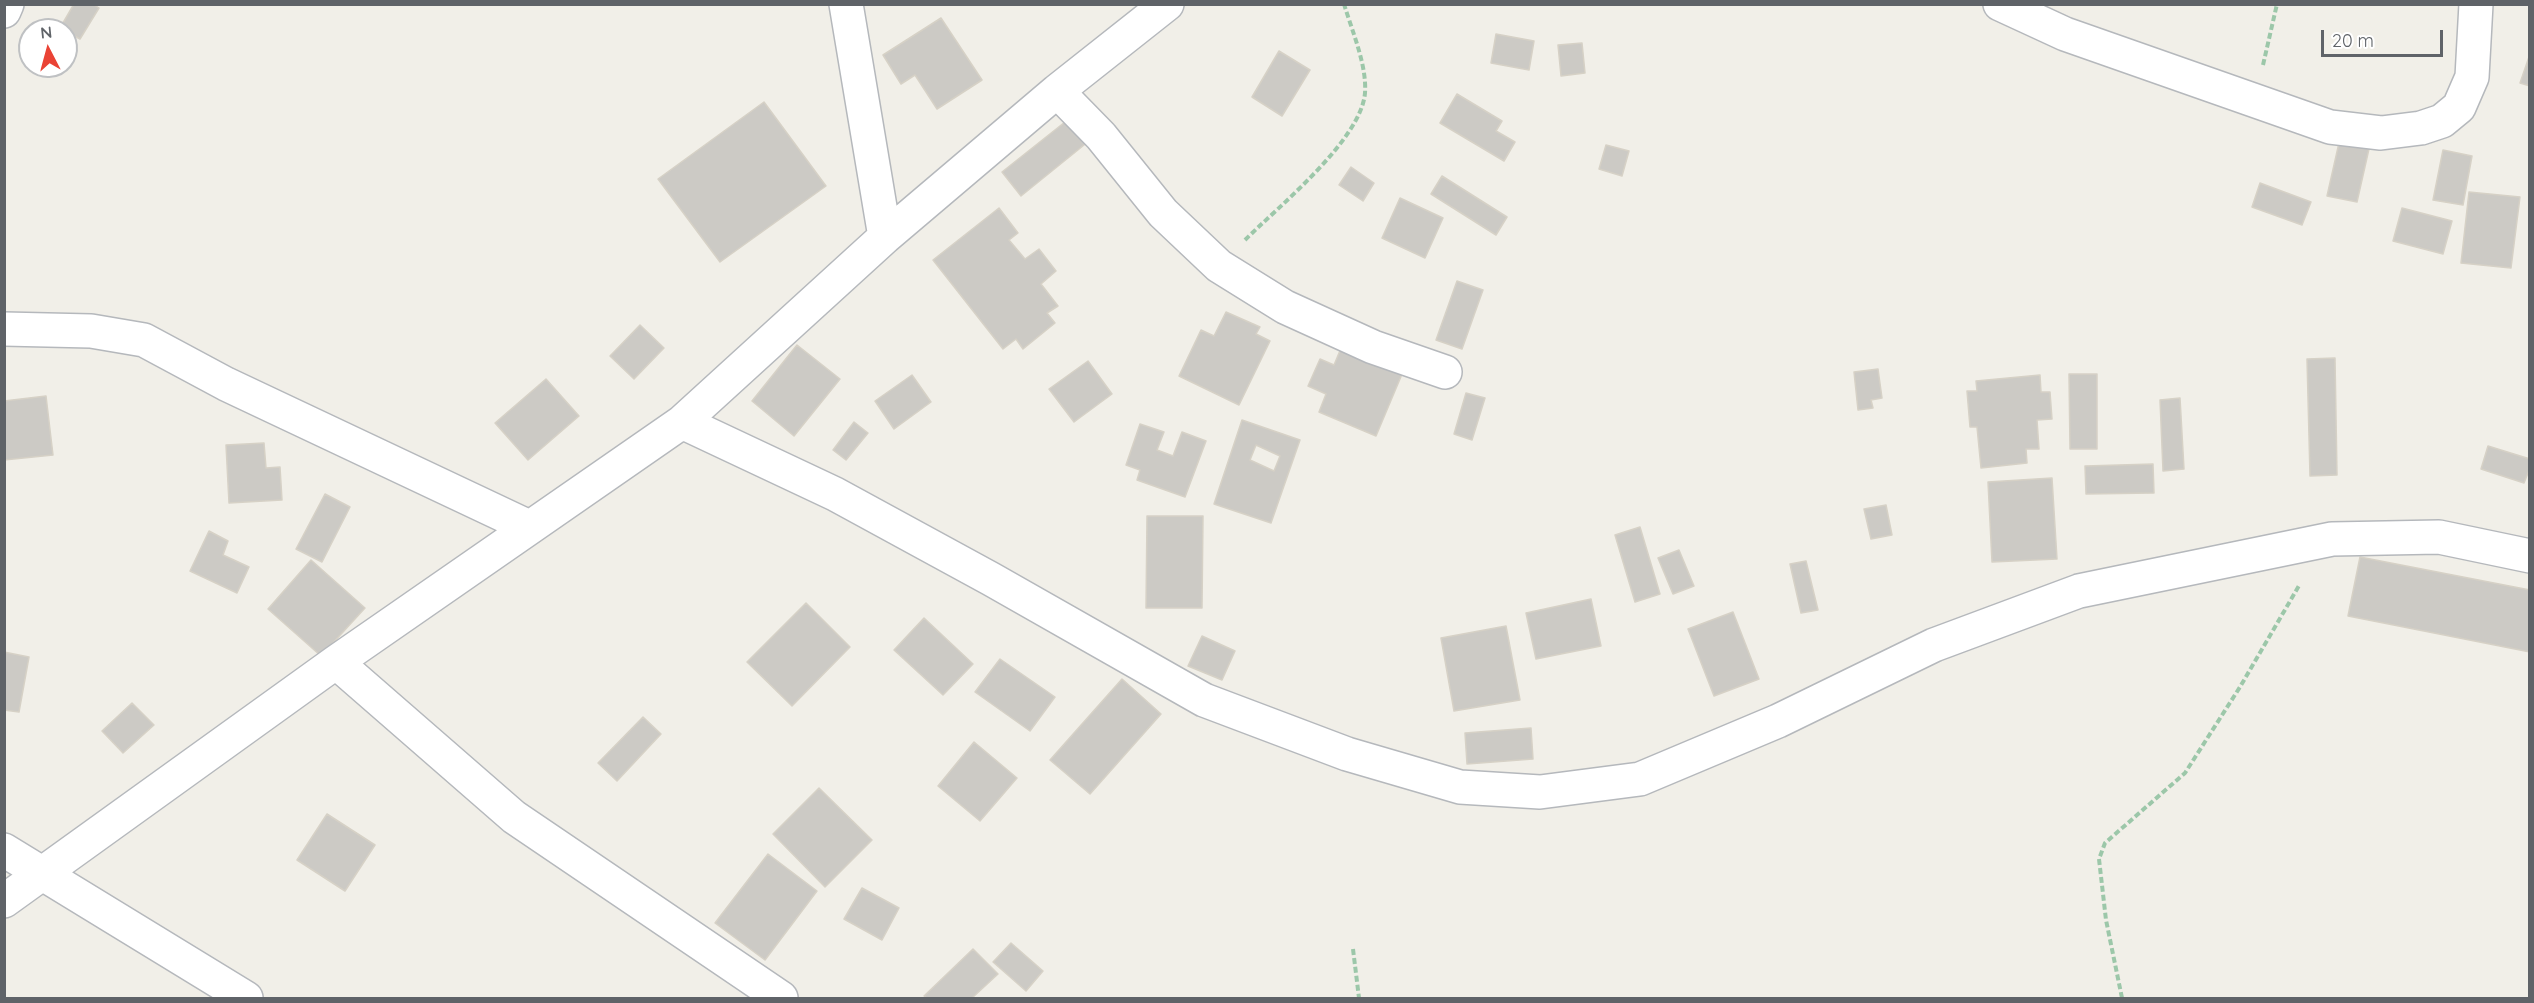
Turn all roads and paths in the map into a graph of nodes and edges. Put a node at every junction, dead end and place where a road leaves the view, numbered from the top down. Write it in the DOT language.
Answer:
graph roads {
  1 [pos="7,4"];
  2 [pos="846,4"];
  3 [pos="1167,4"];
  4 [pos="1344,4"];
  5 [pos="2000,4"];
  6 [pos="2277,4"];
  7 [pos="2476,4"];
  8 [pos="4,11"];
  9 [pos="1057,91"];
  10 [pos="2255,101"];
  11 [pos="885,237"];
  12 [pos="1219,266"];
  13 [pos="4,329"];
  14 [pos="1445,372"];
  15 [pos="682,422"];
  16 [pos="529,527"];
  17 [pos="2332,539"];
  18 [pos="2529,556"];
  19 [pos="336,662"];
  20 [pos="4,850"];
  21 [pos="42,873"];
  22 [pos="4,901"];
  23 [pos="1353,948"];
  24 [pos="246,999"];
  25 [pos="781,999"];
  26 [pos="1359,999"];
  27 [pos="2122,999"];
  1 -- 8 [label="street"];
  2 -- 11 [label="street"];
  3 -- 9 [label="street"];
  4 -- 12 [label="path"];
  5 -- 10 [label="street"];
  6 -- 10 [label="path"];
  7 -- 10 [label="street"];
  9 -- 11 [label="street"];
  9 -- 12 [label="street"];
  11 -- 15 [label="street"];
  12 -- 14 [label="street"];
  13 -- 16 [label="street"];
  15 -- 16 [label="street"];
  15 -- 17 [label="street"];
  16 -- 19 [label="street"];
  17 -- 18 [label="street"];
  17 -- 27 [label="path"];
  19 -- 21 [label="street"];
  19 -- 25 [label="street"];
  20 -- 21 [label="street"];
  21 -- 22 [label="street"];
  21 -- 24 [label="street"];
  23 -- 26 [label="path"];
}
